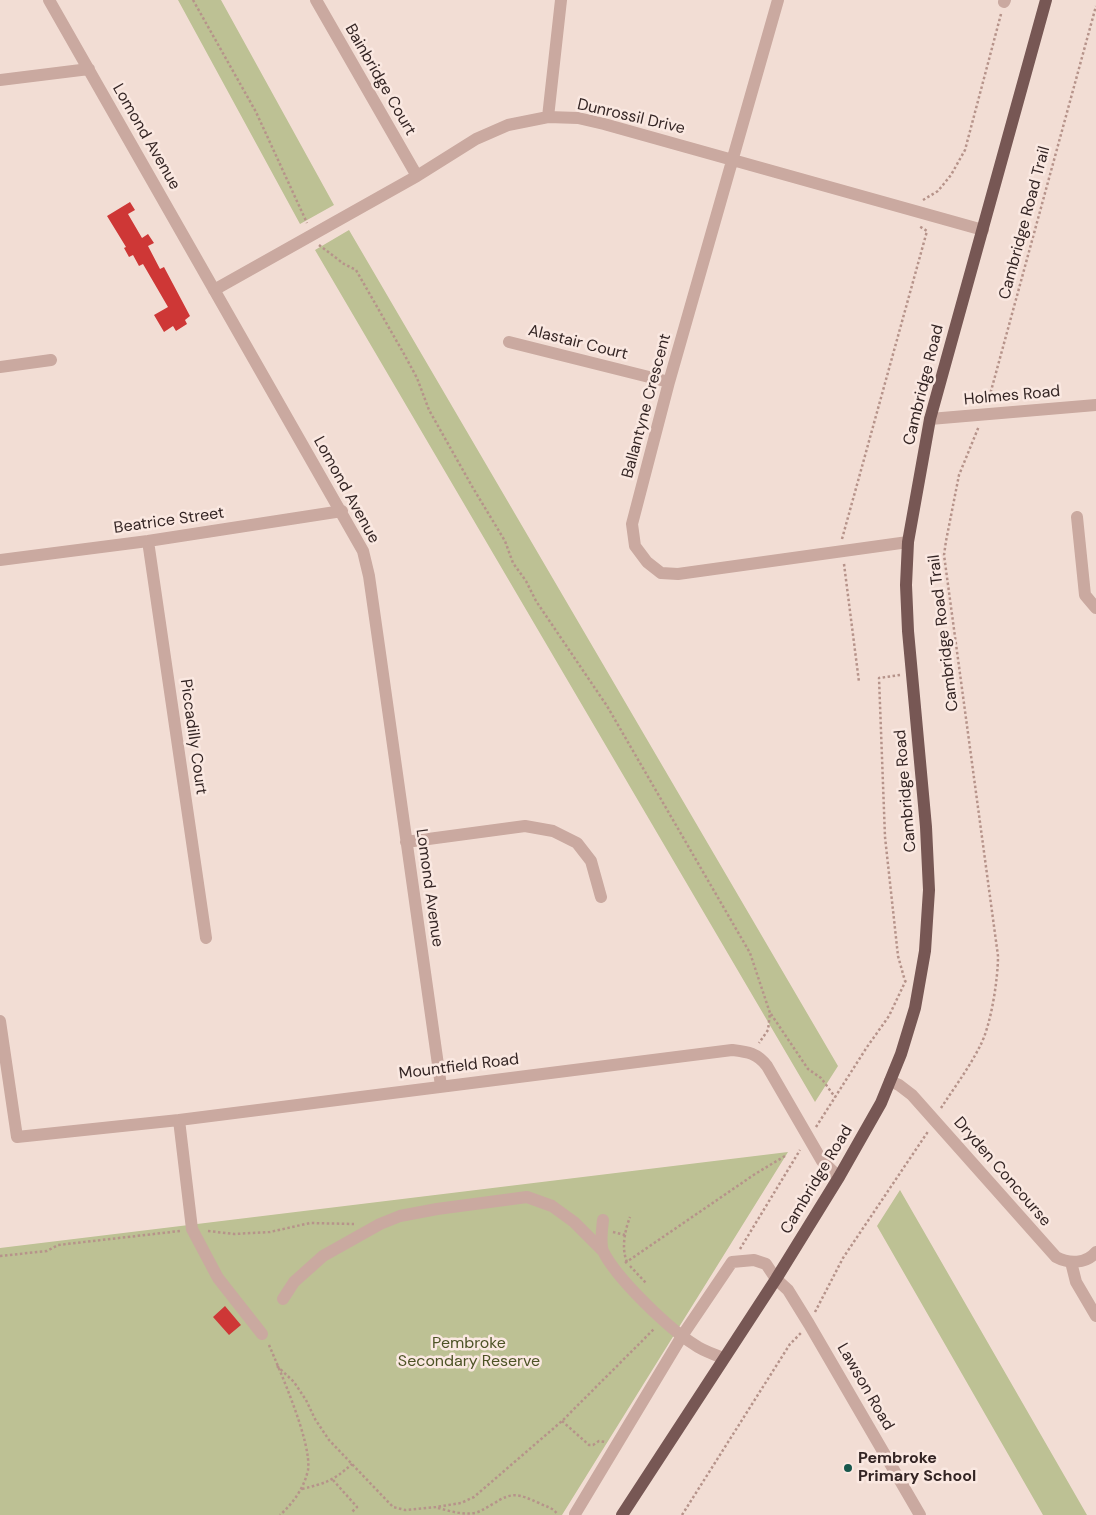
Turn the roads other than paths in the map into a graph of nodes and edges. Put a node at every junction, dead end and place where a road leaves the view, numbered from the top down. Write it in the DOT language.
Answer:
graph roads {
  1 [pos="49,0"];
  2 [pos="316,0"];
  3 [pos="561,0"];
  4 [pos="778,0"];
  5 [pos="1046,0"];
  6 [pos="89,69"];
  7 [pos="0,80"];
  8 [pos="548,117"];
  9 [pos="733,160"];
  10 [pos="417,176"];
  11 [pos="983,230"];
  12 [pos="214,290"];
  13 [pos="509,342"];
  14 [pos="51,360"];
  15 [pos="0,367"];
  16 [pos="669,382"];
  17 [pos="1096,405"];
  18 [pos="930,419"];
  19 [pos="342,512"];
  20 [pos="1077,517"];
  21 [pos="148,540"];
  22 [pos="908,542"];
  23 [pos="0,560"];
  24 [pos="1096,608"];
  25 [pos="406,842"];
  26 [pos="601,897"];
  27 [pos="206,938"];
  28 [pos="0,1023"];
  29 [pos="890,1081"];
  30 [pos="441,1086"];
  31 [pos="179,1120"];
  32 [pos="839,1178"];
  33 [pos="603,1220"];
  34 [pos="602,1250"];
  35 [pos="1096,1252"];
  36 [pos="1070,1262"];
  37 [pos="776,1279"];
  38 [pos="283,1299"];
  39 [pos="1096,1316"];
  40 [pos="262,1334"];
  41 [pos="682,1336"];
  42 [pos="723,1358"];
  43 [pos="575,1514"];
  44 [pos="622,1515"];
  45 [pos="920,1515"];
  1 -- 6 [label="street, Lomond Avenue"];
  2 -- 10 [label="street, Bainbridge Court"];
  3 -- 8 [label="street"];
  4 -- 9 [label="street, Ballantyne Crescent"];
  5 -- 11 [label="main road, Cambridge Road"];
  6 -- 7 [label="street"];
  6 -- 12 [label="street, Lomond Avenue"];
  8 -- 9 [label="street, Dunrossil Drive"];
  8 -- 10 [label="street, Dunrossil Drive"];
  9 -- 11 [label="street, Dunrossil Drive"];
  9 -- 16 [label="street, Ballantyne Crescent"];
  10 -- 12 [label="street, Dunrossil Drive"];
  11 -- 18 [label="main road, Cambridge Road"];
  12 -- 19 [label="street, Lomond Avenue"];
  13 -- 16 [label="street, Alastair Court"];
  14 -- 15 [label="street"];
  16 -- 22 [label="street, Ballantyne Crescent"];
  17 -- 18 [label="street, Holmes Road"];
  18 -- 22 [label="main road, Cambridge Road"];
  19 -- 21 [label="street, Beatrice Street"];
  19 -- 25 [label="street, Lomond Avenue"];
  20 -- 24 [label="street"];
  21 -- 23 [label="street, Beatrice Street"];
  21 -- 27 [label="street, Piccadilly Court"];
  22 -- 29 [label="main road, Cambridge Road"];
  25 -- 26 [label="street"];
  25 -- 30 [label="street, Lomond Avenue"];
  28 -- 31 [label="street, Mountfield Road"];
  29 -- 32 [label="main road, Cambridge Road"];
  29 -- 36 [label="street, Dryden Concourse"];
  30 -- 31 [label="street, Mountfield Road"];
  30 -- 32 [label="street, Mountfield Road"];
  31 -- 40 [label="street"];
  32 -- 37 [label="main road, Cambridge Road"];
  33 -- 34 [label="street"];
  34 -- 38 [label="street"];
  34 -- 41 [label="street"];
  35 -- 36 [label="street"];
  36 -- 39 [label="street"];
  37 -- 41 [label="street, Lawson Road"];
  37 -- 42 [label="main road, Cambridge Road"];
  37 -- 45 [label="street, Lawson Road"];
  41 -- 42 [label="street"];
  41 -- 43 [label="street"];
  42 -- 44 [label="main road, Cambridge Road"];
}
